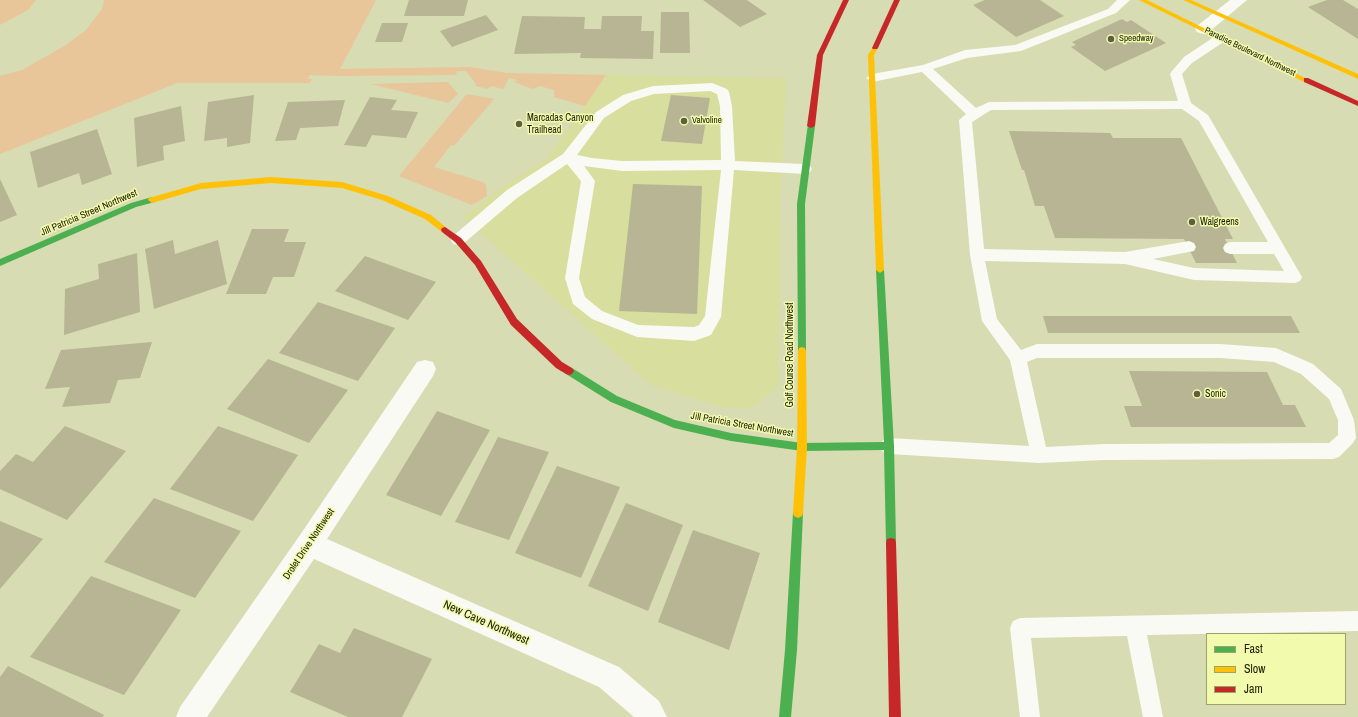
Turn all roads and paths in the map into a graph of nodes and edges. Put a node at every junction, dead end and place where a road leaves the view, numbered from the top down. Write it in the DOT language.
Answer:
graph roads {
  1 [pos="846,0"];
  2 [pos="897,0"];
  3 [pos="1124,0"];
  4 [pos="1142,0"];
  5 [pos="1186,0"];
  6 [pos="1239,0"];
  7 [pos="1218,16"];
  8 [pos="1203,28"];
  9 [pos="1221,38"];
  10 [pos="925,68"];
  11 [pos="1358,77"];
  12 [pos="872,78"];
  13 [pos="1358,104"];
  14 [pos="1185,105"];
  15 [pos="974,114"];
  16 [pos="568,157"];
  17 [pos="728,165"];
  18 [pos="805,169"];
  19 [pos="458,240"];
  20 [pos="1189,248"];
  21 [pos="1230,248"];
  22 [pos="1279,248"];
  23 [pos="978,255"];
  24 [pos="1125,258"];
  25 [pos="0,263"];
  26 [pos="1018,358"];
  27 [pos="426,369"];
  28 [pos="888,446"];
  29 [pos="802,447"];
  30 [pos="1039,455"];
  31 [pos="309,544"];
  32 [pos="1358,621"];
  33 [pos="1135,626"];
  34 [pos="190,717"];
  35 [pos="653,717"];
  36 [pos="786,717"];
  37 [pos="895,717"];
  38 [pos="1030,717"];
  39 [pos="1153,717"];
  1 -- 18 [label="main road, Golf Course Road Northwest"];
  2 -- 12 [label="main road"];
  3 -- 10 [label="lane"];
  4 -- 8 [label="main road, Paradise Boulevard Northwest"];
  5 -- 7 [label="main road, Paradise Boulevard Northwest"];
  6 -- 7 [label="street"];
  7 -- 8 [label="street"];
  7 -- 11 [label="main road, Paradise Boulevard Northwest"];
  8 -- 9 [label="main road, Paradise Boulevard Northwest"];
  9 -- 13 [label="main road, Paradise Boulevard Northwest"];
  9 -- 14 [label="lane"];
  10 -- 12 [label="lane"];
  10 -- 15 [label="lane"];
  12 -- 28 [label="main road"];
  14 -- 15 [label="lane"];
  14 -- 22 [label="lane"];
  15 -- 23 [label="lane"];
  16 -- 17 [label="lane"];
  16 -- 17 [label="lane"];
  16 -- 17 [label="lane"];
  16 -- 19 [label="lane"];
  17 -- 18 [label="lane"];
  18 -- 29 [label="main road, Golf Course Road Northwest"];
  19 -- 25 [label="main road, Jill Patricia Street Northwest"];
  19 -- 29 [label="main road, Jill Patricia Street Northwest"];
  20 -- 24 [label="lane"];
  21 -- 22 [label="lane"];
  22 -- 24 [label="lane"];
  23 -- 24 [label="lane"];
  23 -- 26 [label="lane"];
  26 -- 30 [label="lane"];
  26 -- 30 [label="lane"];
  27 -- 31 [label="street, Drolet Drive Northwest"];
  28 -- 29 [label="main road, Jill Patricia Street Northwest"];
  28 -- 30 [label="lane"];
  28 -- 37 [label="main road"];
  29 -- 36 [label="main road, Golf Course Road Northwest"];
  31 -- 34 [label="street, Drolet Drive Northwest"];
  31 -- 35 [label="street, New Cave Northwest"];
  32 -- 33 [label="lane"];
  33 -- 38 [label="lane"];
  33 -- 39 [label="lane"];
}
